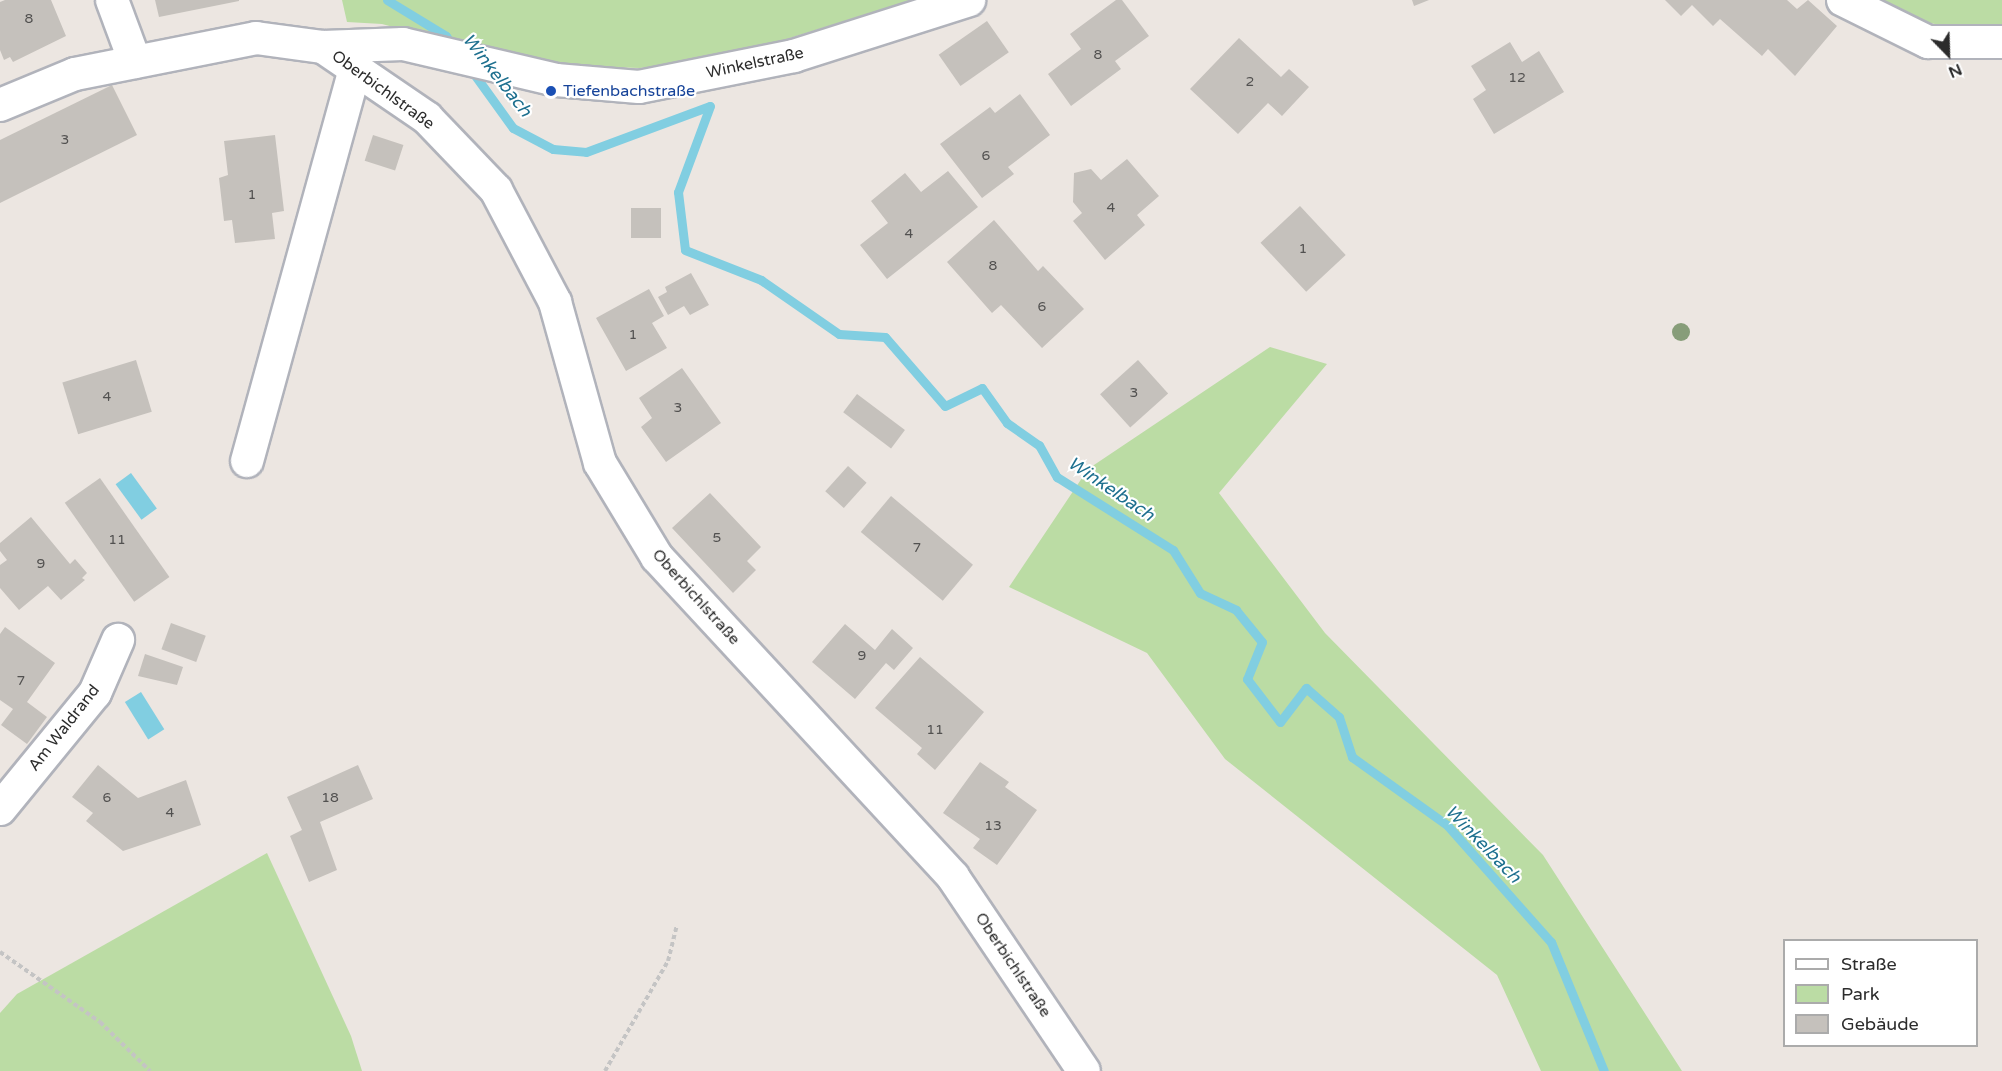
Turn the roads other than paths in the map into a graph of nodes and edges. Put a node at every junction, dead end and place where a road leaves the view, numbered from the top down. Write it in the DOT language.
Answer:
graph roads {
  1 [pos="112,0"];
  2 [pos="969,0"];
  3 [pos="1843,0"];
  4 [pos="2002,42"];
  5 [pos="323,47"];
  6 [pos="135,62"];
  7 [pos="355,69"];
  8 [pos="0,105"];
  9 [pos="247,461"];
  10 [pos="118,640"];
  11 [pos="0,809"];
  12 [pos="1084,1071"];
  1 -- 6 [label="street"];
  2 -- 5 [label="street, Winkelstraße"];
  3 -- 4 [label="street"];
  5 -- 6 [label="street"];
  5 -- 7 [label="street, Oberbichlstraße"];
  6 -- 8 [label="street"];
  7 -- 9 [label="street"];
  7 -- 12 [label="street, Oberbichlstraße"];
  10 -- 11 [label="street, Am Waldrand"];
}
